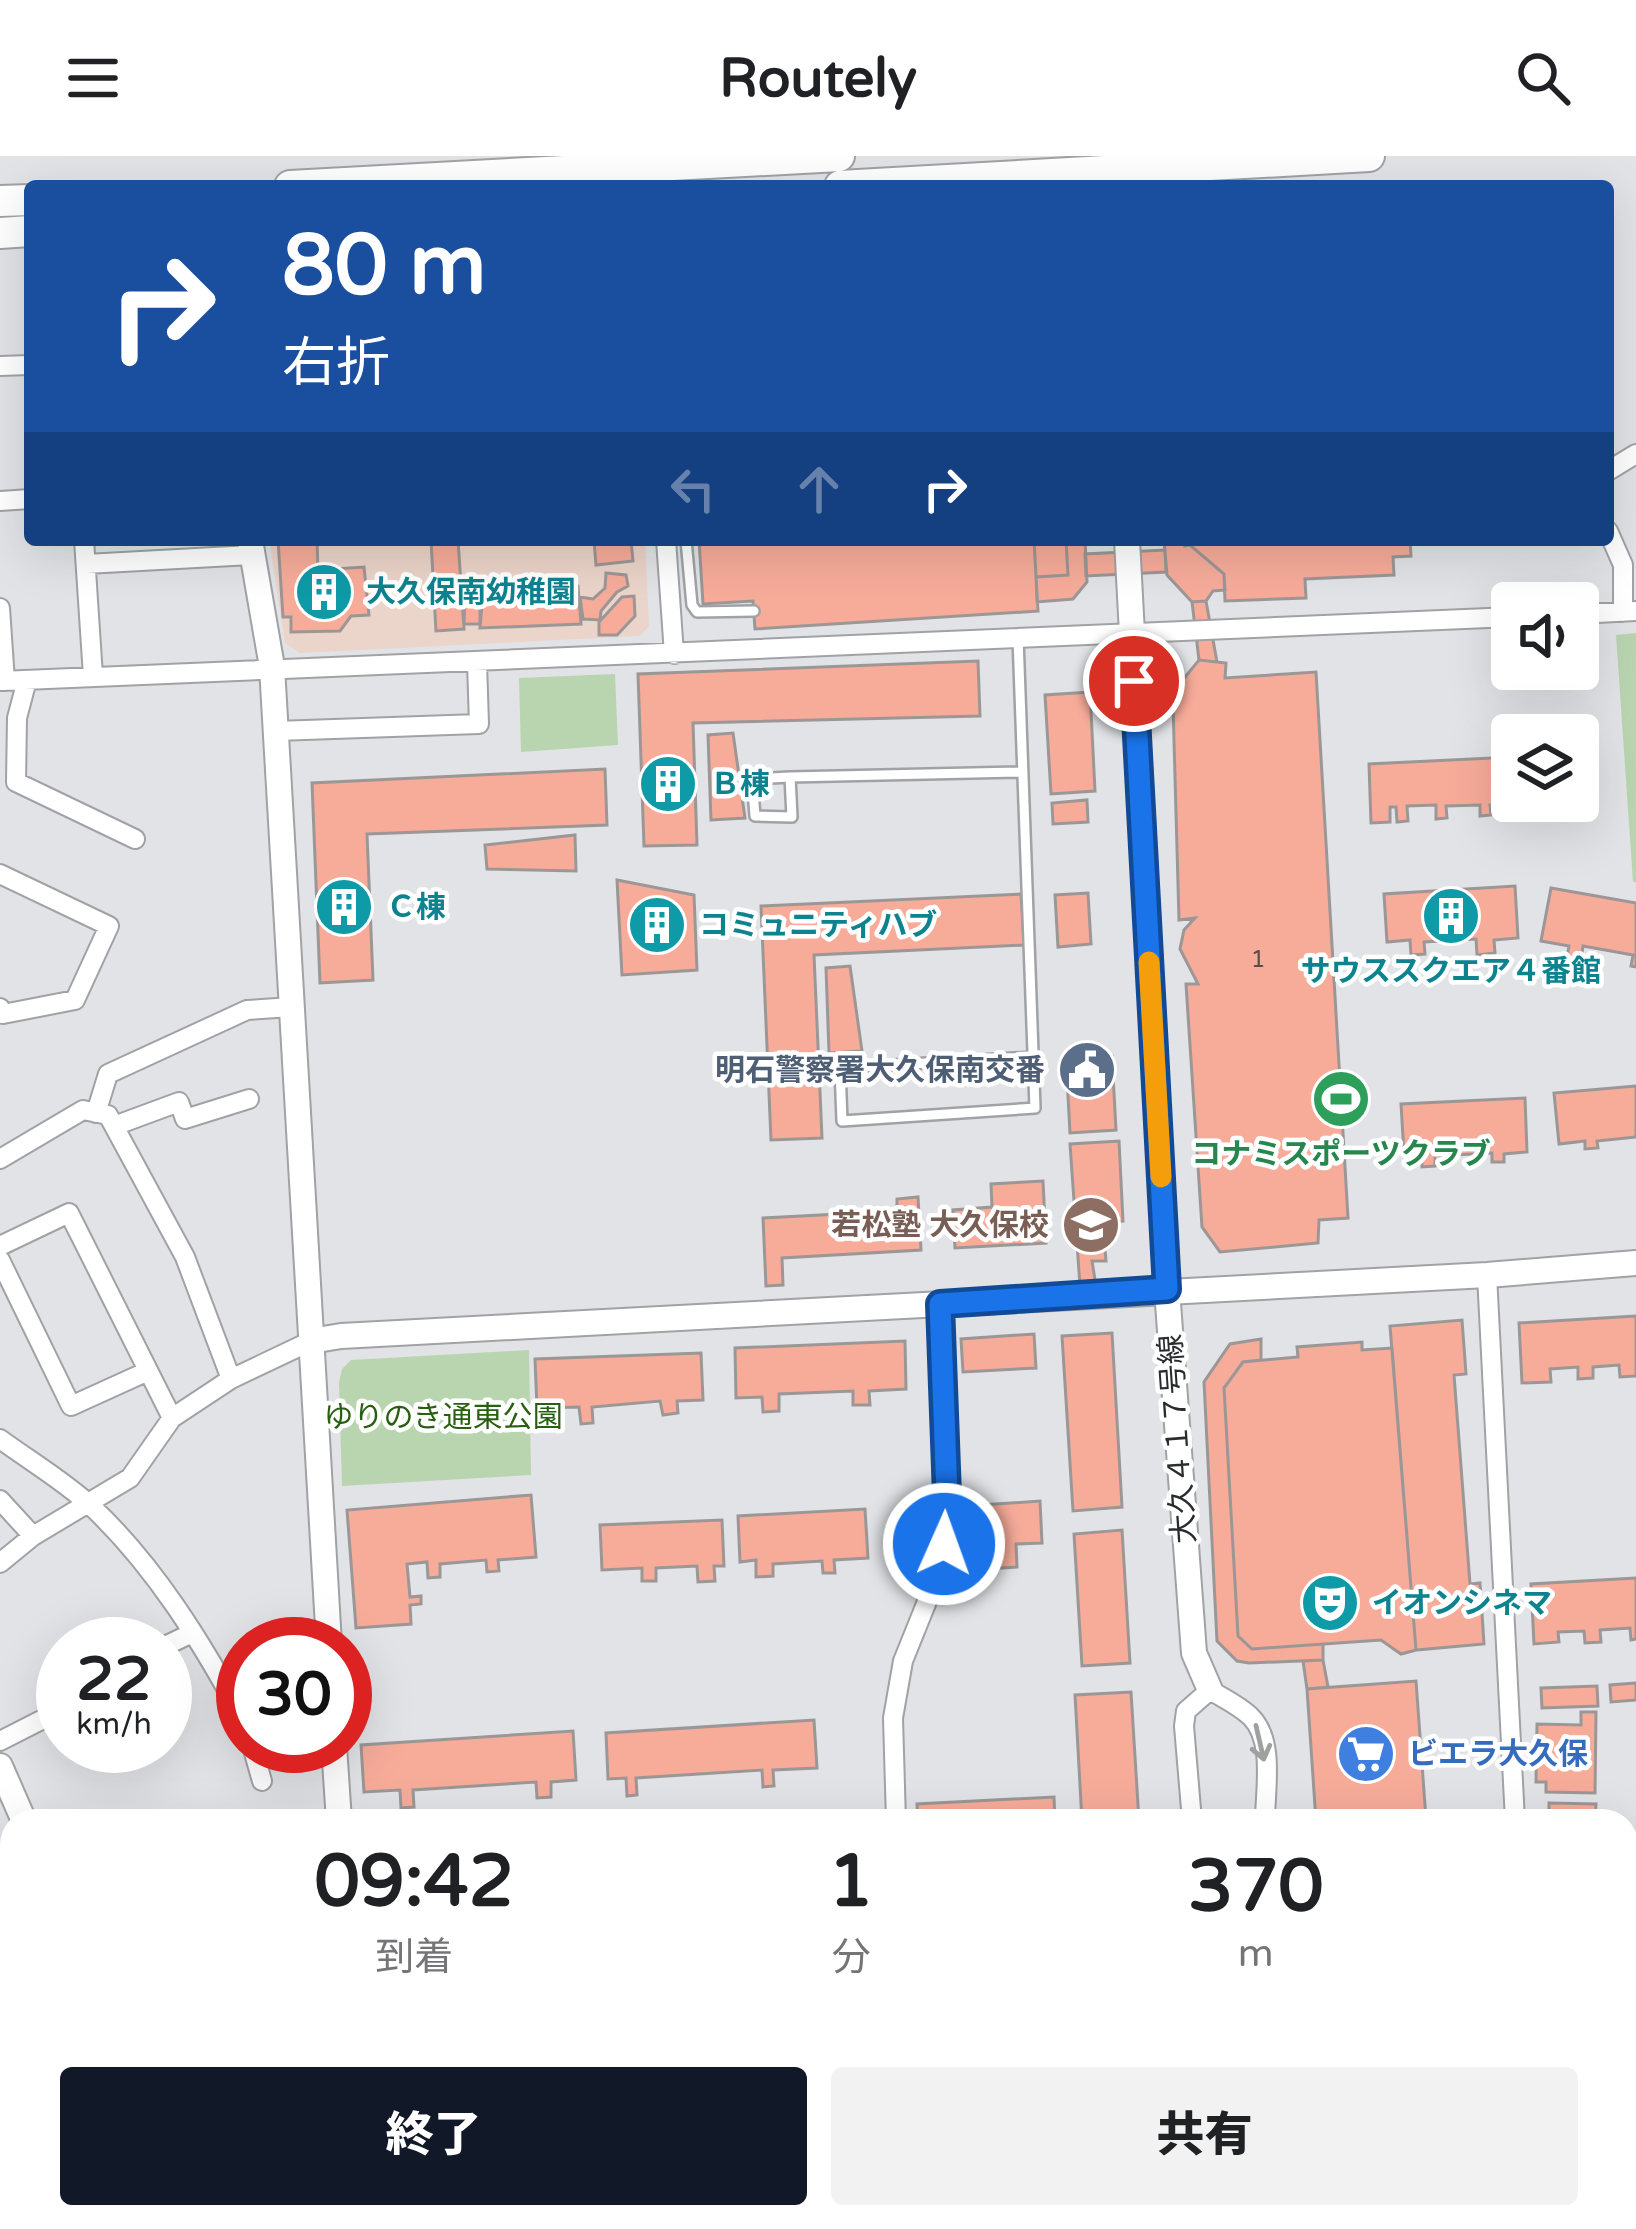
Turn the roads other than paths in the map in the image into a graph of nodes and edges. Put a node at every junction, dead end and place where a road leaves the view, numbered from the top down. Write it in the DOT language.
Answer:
graph roads {
  1 [pos="839,156"];
  2 [pos="1369,156"];
  3 [pos="1108,170"];
  4 [pos="400,180"];
  5 [pos="940,180"];
  6 [pos="1614,545"];
  7 [pos="85,546"];
  8 [pos="666,546"];
  9 [pos="687,546"];
  10 [pos="1127,546"];
  11 [pos="250,548"];
  12 [pos="86,564"];
  13 [pos="0,608"];
  14 [pos="754,611"];
  15 [pos="1630,611"];
  16 [pos="1599,613"];
  17 [pos="1491,618"];
  18 [pos="1132,634"];
  19 [pos="1018,638"];
  20 [pos="674,654"];
  21 [pos="477,662"];
  22 [pos="272,667"];
  23 [pos="93,676"];
  24 [pos="27,680"];
  25 [pos="2,681"];
  26 [pos="276,731"];
  27 [pos="1023,772"];
  28 [pos="790,777"];
  29 [pos="135,839"];
  30 [pos="0,874"];
  31 [pos="292,1007"];
  32 [pos="0,1008"];
  33 [pos="1033,1057"];
  34 [pos="249,1100"];
  35 [pos="96,1113"];
  36 [pos="114,1126"];
  37 [pos="0,1159"];
  38 [pos="0,1246"];
  39 [pos="0,1260"];
  40 [pos="1636,1263"];
  41 [pos="1487,1275"];
  42 [pos="1167,1289"];
  43 [pos="940,1304"];
  44 [pos="311,1341"];
  45 [pos="148,1371"];
  46 [pos="231,1379"];
  47 [pos="172,1418"];
  48 [pos="0,1439"];
  49 [pos="0,1500"];
  50 [pos="90,1505"];
  51 [pos="33,1536"];
  52 [pos="0,1563"];
  53 [pos="180,1617"];
  54 [pos="326,1617"];
  55 [pos="192,1635"];
  56 [pos="216,1674"];
  57 [pos="1210,1690"];
  58 [pos="36,1723"];
  59 [pos="0,1741"];
  60 [pos="0,1766"];
  61 [pos="260,1773"];
  62 [pos="336,1773"];
  63 [pos="262,1780"];
  64 [pos="19,1809"];
  65 [pos="338,1809"];
  66 [pos="896,1809"];
  67 [pos="1191,1809"];
  68 [pos="1265,1809"];
  69 [pos="1514,1809"];
  1 -- 4 [label="highway"];
  2 -- 3 [label="highway"];
  3 -- 5 [label="highway"];
  6 -- 15 [label="street"];
  7 -- 12 [label="street"];
  8 -- 20 [label="street"];
  9 -- 14 [label="lane"];
  10 -- 18 [label="street, 大久４１７号線"];
  11 -- 12 [label="street"];
  11 -- 22 [label="street"];
  12 -- 23 [label="street"];
  13 -- 25 [label="street"];
  15 -- 16 [label="street"];
  17 -- 18 [label="street"];
  18 -- 19 [label="street"];
  18 -- 42 [label="street, 大久４１７号線"];
  19 -- 20 [label="street"];
  19 -- 27 [label="lane"];
  20 -- 21 [label="street"];
  21 -- 22 [label="street"];
  21 -- 26 [label="street"];
  22 -- 23 [label="street"];
  22 -- 26 [label="street"];
  23 -- 24 [label="street"];
  24 -- 25 [label="street"];
  24 -- 29 [label="street"];
  26 -- 31 [label="street"];
  27 -- 28 [label="lane"];
  27 -- 33 [label="lane"];
  28 -- 28 [label="lane"];
  30 -- 32 [label="street"];
  31 -- 35 [label="street"];
  31 -- 44 [label="street"];
  33 -- 33 [label="lane"];
  34 -- 36 [label="street"];
  35 -- 36 [label="street"];
  35 -- 37 [label="street"];
  36 -- 46 [label="street"];
  38 -- 45 [label="street"];
  39 -- 45 [label="street"];
  40 -- 41 [label="street"];
  41 -- 42 [label="street"];
  41 -- 69 [label="street"];
  42 -- 43 [label="street"];
  42 -- 57 [label="street, 大久４１７号線"];
  43 -- 44 [label="street"];
  43 -- 66 [label="street"];
  44 -- 46 [label="street"];
  44 -- 54 [label="street"];
  45 -- 47 [label="street"];
  46 -- 47 [label="street"];
  47 -- 50 [label="street"];
  48 -- 50 [label="street"];
  49 -- 51 [label="street"];
  50 -- 51 [label="street"];
  50 -- 53 [label="street"];
  51 -- 52 [label="street"];
  55 -- 56 [label="street"];
  57 -- 67 [label="street"];
  57 -- 68 [label="street, one-way"];
  58 -- 59 [label="street"];
  60 -- 64 [label="street"];
  61 -- 63 [label="street"];
  62 -- 65 [label="street"];
}
